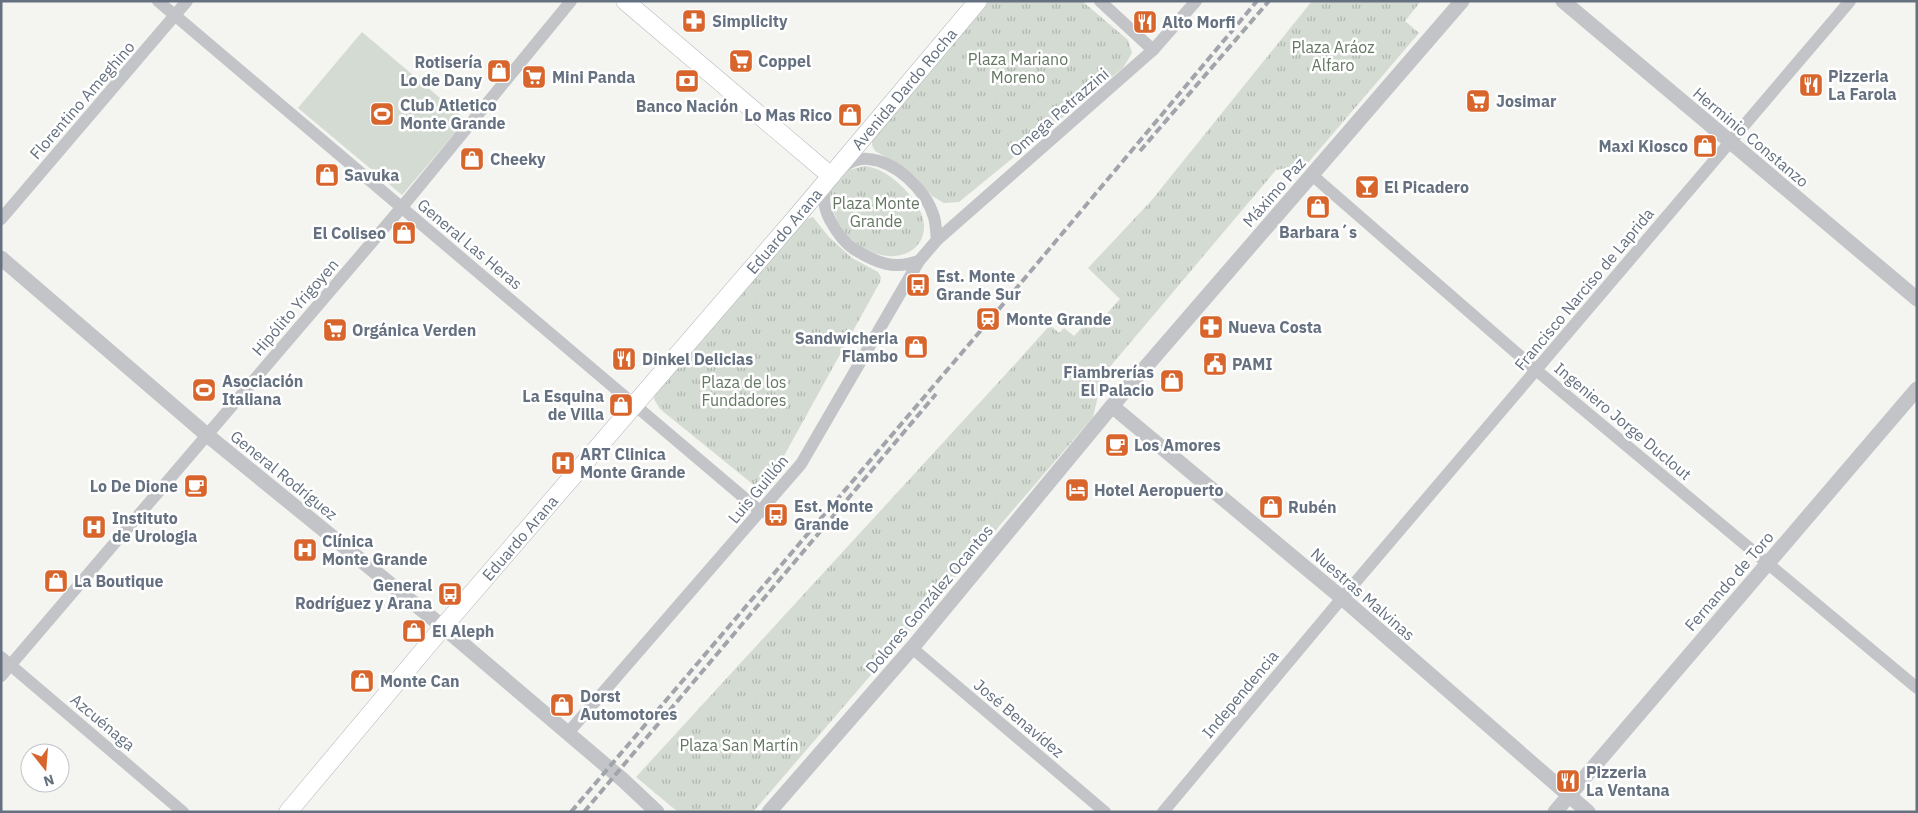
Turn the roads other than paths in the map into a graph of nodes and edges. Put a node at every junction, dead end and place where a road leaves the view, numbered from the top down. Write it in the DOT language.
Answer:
graph roads {
  1 [pos="158,1"];
  2 [pos="187,1"];
  3 [pos="571,1"];
  4 [pos="626,1"];
  5 [pos="978,1"];
  6 [pos="1100,1"];
  7 [pos="1196,1"];
  8 [pos="1462,1"];
  9 [pos="1563,1"];
  10 [pos="1850,1"];
  11 [pos="175,16"];
  12 [pos="1153,50"];
  13 [pos="1730,143"];
  14 [pos="1312,175"];
  15 [pos="831,176"];
  16 [pos="402,207"];
  17 [pos="1,219"];
  18 [pos="937,240"];
  19 [pos="1,258"];
  20 [pos="919,261"];
  21 [pos="1917,299"];
  22 [pos="1536,370"];
  23 [pos="1917,389"];
  24 [pos="635,405"];
  25 [pos="1112,406"];
  26 [pos="207,434"];
  27 [pos="761,512"];
  28 [pos="1768,563"];
  29 [pos="1342,598"];
  30 [pos="443,627"];
  31 [pos="912,648"];
  32 [pos="6,661"];
  33 [pos="1,676"];
  34 [pos="1917,688"];
  35 [pos="568,734"];
  36 [pos="1568,796"];
  37 [pos="183,812"];
  38 [pos="288,812"];
  39 [pos="657,812"];
  40 [pos="769,812"];
  41 [pos="1105,812"];
  42 [pos="1163,812"];
  43 [pos="1555,812"];
  44 [pos="1588,812"];
  1 -- 11 [label="street, General Las Heras"];
  2 -- 11 [label="street, Florentino Ameghino"];
  3 -- 16 [label="street, Hipólito Yrigoyen"];
  4 -- 15 [label="main road"];
  5 -- 15 [label="main road, Avenida Dardo Rocha"];
  6 -- 12 [label="street"];
  7 -- 12 [label="street, Omega Petrazzini"];
  8 -- 14 [label="street, Máximo Paz"];
  9 -- 13 [label="street, Herminio Constanzo"];
  10 -- 13 [label="street, Francisco Narciso de Laprida"];
  11 -- 16 [label="street, General Las Heras"];
  11 -- 17 [label="street, Florentino Ameghino"];
  12 -- 18 [label="street, Omega Petrazzini"];
  13 -- 21 [label="street, Herminio Constanzo"];
  13 -- 22 [label="street, Francisco Narciso de Laprida"];
  14 -- 22 [label="street, Ingeniero Jorge Duclout"];
  14 -- 25 [label="street, Máximo Paz"];
  15 -- 18 [label="street"];
  15 -- 20 [label="street"];
  15 -- 24 [label="main road, Eduardo Arana"];
  16 -- 24 [label="street, General Las Heras"];
  16 -- 26 [label="street, Hipólito Yrigoyen"];
  18 -- 20 [label="street, Luis Guillón"];
  19 -- 26 [label="street, General Rodríguez"];
  20 -- 27 [label="street, Luis Guillón"];
  22 -- 28 [label="street, Ingeniero Jorge Duclout"];
  22 -- 29 [label="street, Francisco Narciso de Laprida"];
  23 -- 28 [label="street, Fernando de Toro"];
  24 -- 27 [label="street, General Las Heras"];
  24 -- 30 [label="main road, Eduardo Arana"];
  25 -- 29 [label="street, Nuestras Malvinas"];
  25 -- 31 [label="street, Dolores González Ocantos"];
  26 -- 30 [label="street, General Rodríguez"];
  26 -- 32 [label="street, Hipólito Yrigoyen"];
  27 -- 35 [label="street, Luis Guillón"];
  28 -- 34 [label="street, Ingeniero Jorge Duclout"];
  28 -- 36 [label="street, Fernando de Toro"];
  29 -- 36 [label="street, Nuestras Malvinas"];
  29 -- 42 [label="street, Independencia"];
  30 -- 35 [label="street, General Rodríguez"];
  30 -- 38 [label="main road, Eduardo Arana"];
  31 -- 40 [label="street, Dolores González Ocantos"];
  31 -- 41 [label="street, José Benavídez"];
  32 -- 33 [label="street, Hipólito Yrigoyen"];
  32 -- 37 [label="street, Azcuénaga"];
  35 -- 39 [label="street, General Rodríguez"];
  36 -- 43 [label="street, Fernando de Toro"];
  36 -- 44 [label="street, Nuestras Malvinas"];
}
